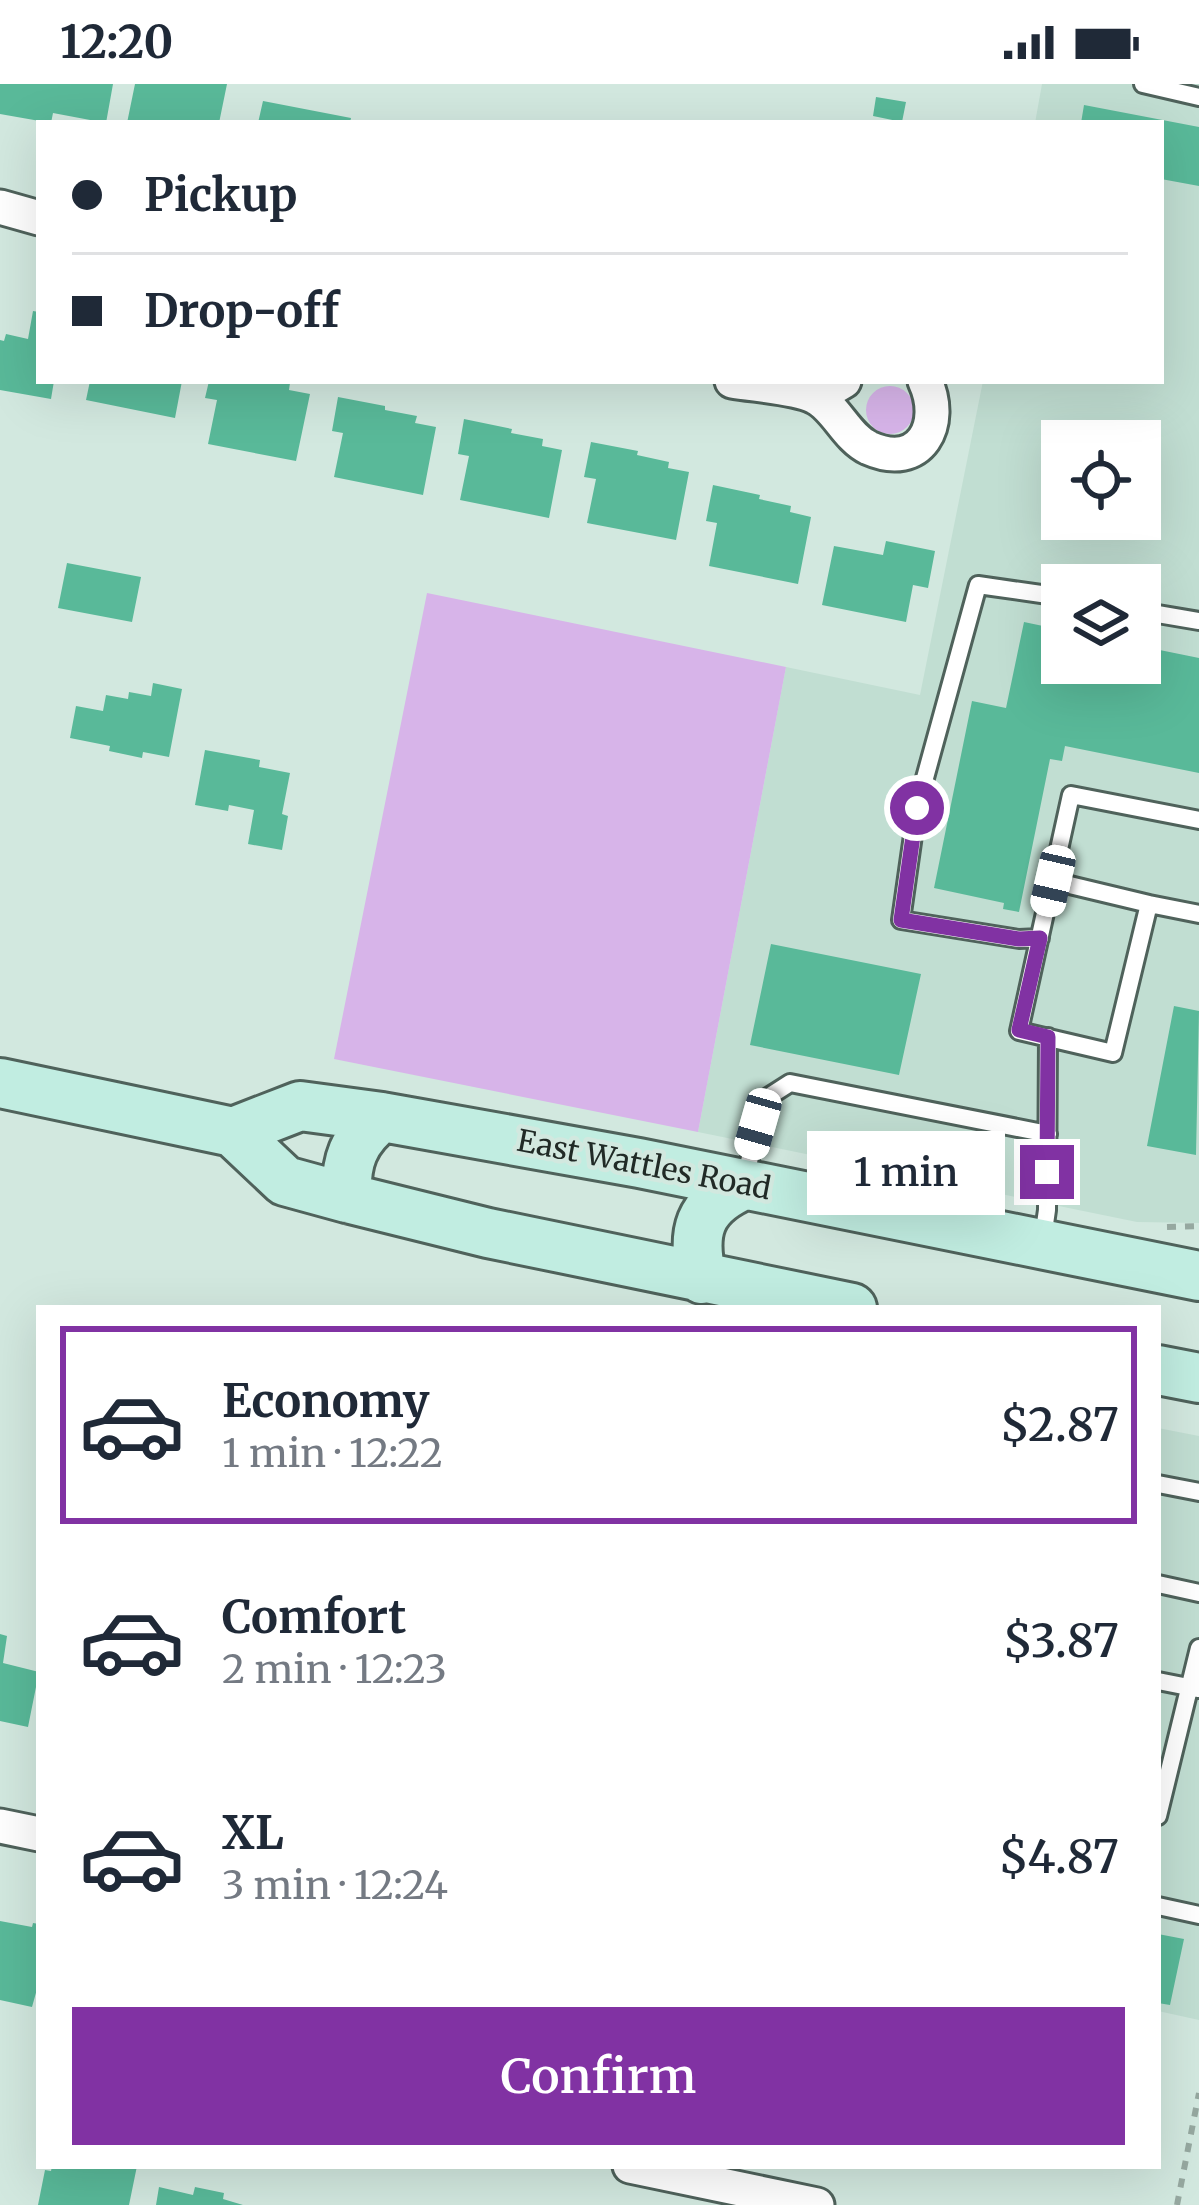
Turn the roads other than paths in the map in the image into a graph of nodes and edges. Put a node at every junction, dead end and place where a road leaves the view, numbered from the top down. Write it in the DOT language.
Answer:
graph roads {
  1 [pos="1143,84"];
  2 [pos="1199,97"];
  3 [pos="0,207"];
  4 [pos="36,217"];
  5 [pos="769,384"];
  6 [pos="926,384"];
  7 [pos="831,389"];
  8 [pos="1041,594"];
  9 [pos="1161,615"];
  10 [pos="1199,621"];
  11 [pos="1199,820"];
  12 [pos="1053,881"];
  13 [pos="1149,904"];
  14 [pos="1199,914"];
  15 [pos="1040,938"];
  16 [pos="1048,1037"];
  17 [pos="0,1084"];
  18 [pos="382,1117"];
  19 [pos="233,1132"];
  20 [pos="1048,1133"];
  21 [pos="744,1185"];
  22 [pos="347,1198"];
  23 [pos="1042,1244"];
  24 [pos="1199,1276"];
  25 [pos="702,1279"];
  26 [pos="836,1305"];
  27 [pos="1161,1371"];
  28 [pos="1199,1378"];
  29 [pos="1161,1485"];
  30 [pos="1199,1492"];
  31 [pos="1161,1585"];
  32 [pos="1199,1593"];
  33 [pos="1199,1648"];
  34 [pos="1161,1682"];
  35 [pos="1195,1688"];
  36 [pos="1161,1806"];
  37 [pos="0,1826"];
  38 [pos="36,1833"];
  39 [pos="1161,1907"];
  40 [pos="1199,1915"];
  41 [pos="644,2169"];
  42 [pos="817,2205"];
  1 -- 2 [label="lane"];
  3 -- 4 [label="street"];
  5 -- 7 [label="street"];
  6 -- 7 [label="street"];
  8 -- 15 [label="lane"];
  9 -- 10 [label="lane"];
  11 -- 12 [label="lane"];
  12 -- 13 [label="lane"];
  12 -- 15 [label="lane"];
  13 -- 14 [label="lane"];
  13 -- 16 [label="lane"];
  15 -- 16 [label="lane"];
  16 -- 20 [label="lane"];
  17 -- 19 [label="main road"];
  18 -- 19 [label="main road, East Wattles Road"];
  18 -- 21 [label="main road, East Wattles Road"];
  18 -- 22 [label="main road"];
  19 -- 22 [label="main road"];
  20 -- 21 [label="lane"];
  20 -- 23 [label="lane"];
  21 -- 23 [label="main road, East Wattles Road"];
  21 -- 25 [label="main road"];
  22 -- 25 [label="main road"];
  23 -- 24 [label="main road, East Wattles Road"];
  25 -- 26 [label="main road"];
  27 -- 28 [label="main road"];
  29 -- 30 [label="lane"];
  31 -- 32 [label="lane"];
  33 -- 35 [label="lane"];
  34 -- 35 [label="lane"];
  35 -- 36 [label="lane"];
  37 -- 38 [label="street"];
  39 -- 40 [label="lane"];
  41 -- 42 [label="street"];
}
